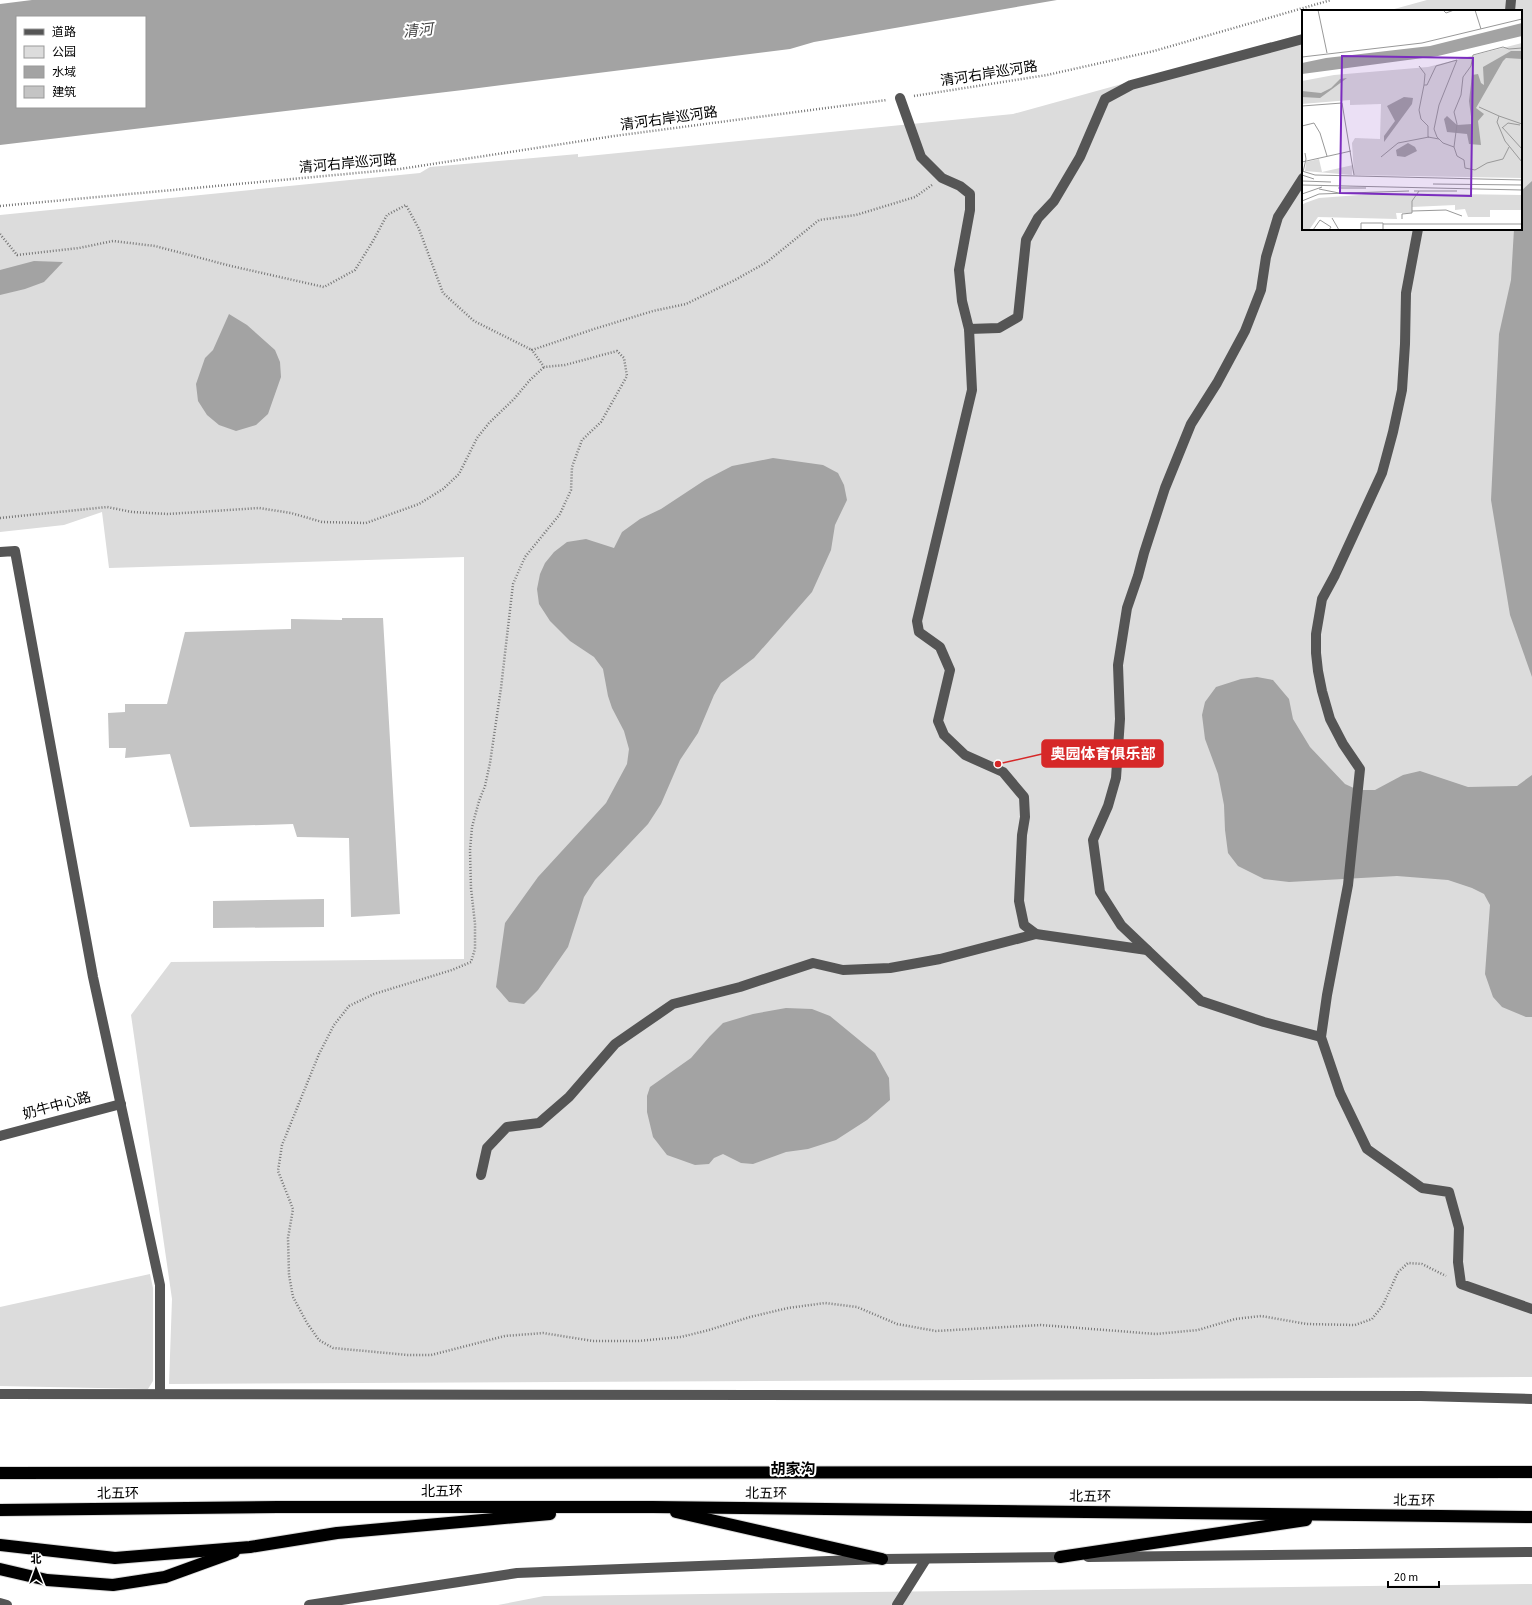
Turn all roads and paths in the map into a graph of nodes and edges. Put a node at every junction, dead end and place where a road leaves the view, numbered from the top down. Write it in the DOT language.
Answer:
graph roads {
  1 [pos="1331,0"];
  2 [pos="1511,0"];
  3 [pos="1510,10"];
  4 [pos="1302,39"];
  5 [pos="900,98"];
  6 [pos="942,178"];
  7 [pos="1302,180"];
  8 [pos="0,206"];
  9 [pos="1418,230"];
  10 [pos="0,234"];
  11 [pos="969,329"];
  12 [pos="532,350"];
  13 [pos="544,367"];
  14 [pos="0,518"];
  15 [pos="0,552"];
  16 [pos="1036,934"];
  17 [pos="1147,950"];
  18 [pos="1321,1037"];
  19 [pos="121,1104"];
  20 [pos="0,1136"];
  21 [pos="481,1175"];
  22 [pos="1461,1284"];
  23 [pos="1532,1309"];
  24 [pos="0,1394"];
  25 [pos="160,1394"];
  26 [pos="1532,1399"];
  27 [pos="1532,1472"];
  28 [pos="0,1473"];
  29 [pos="653,1507"];
  30 [pos="626,1508"];
  31 [pos="0,1510"];
  32 [pos="1343,1515"];
  33 [pos="1532,1517"];
  34 [pos="0,1545"];
  35 [pos="250,1547"];
  36 [pos="1532,1552"];
  37 [pos="1060,1557"];
  38 [pos="882,1559"];
  39 [pos="926,1559"];
  40 [pos="0,1569"];
  41 [pos="0,1603"];
  42 [pos="7,1605"];
  43 [pos="309,1605"];
  44 [pos="897,1605"];
  1 -- 5 [label="path, 清河右岸巡河路"];
  2 -- 3 [label="street"];
  4 -- 11 [label="street"];
  5 -- 6 [label="street"];
  5 -- 8 [label="path, 清河右岸巡河路"];
  6 -- 11 [label="street"];
  6 -- 12 [label="path"];
  7 -- 17 [label="street"];
  9 -- 18 [label="street"];
  10 -- 12 [label="path"];
  11 -- 16 [label="street"];
  12 -- 13 [label="path"];
  13 -- 14 [label="path"];
  13 -- 22 [label="path"];
  15 -- 19 [label="street"];
  16 -- 17 [label="street"];
  16 -- 21 [label="street"];
  17 -- 18 [label="street"];
  18 -- 22 [label="street"];
  19 -- 20 [label="street, 奶牛中心路"];
  19 -- 25 [label="street"];
  22 -- 23 [label="street"];
  24 -- 25 [label="street"];
  25 -- 26 [label="street"];
  27 -- 28 [label="highway, 北五环"];
  29 -- 30 [label="highway, 北五环"];
  29 -- 32 [label="highway, 北五环"];
  29 -- 38 [label="highway"];
  30 -- 31 [label="highway, 北五环"];
  30 -- 35 [label="highway"];
  32 -- 33 [label="highway, 北五环"];
  32 -- 37 [label="highway"];
  34 -- 35 [label="highway"];
  35 -- 40 [label="highway"];
  36 -- 37 [label="street"];
  37 -- 39 [label="street"];
  38 -- 39 [label="street"];
  38 -- 43 [label="street"];
  39 -- 44 [label="street"];
  41 -- 42 [label="street"];
}
